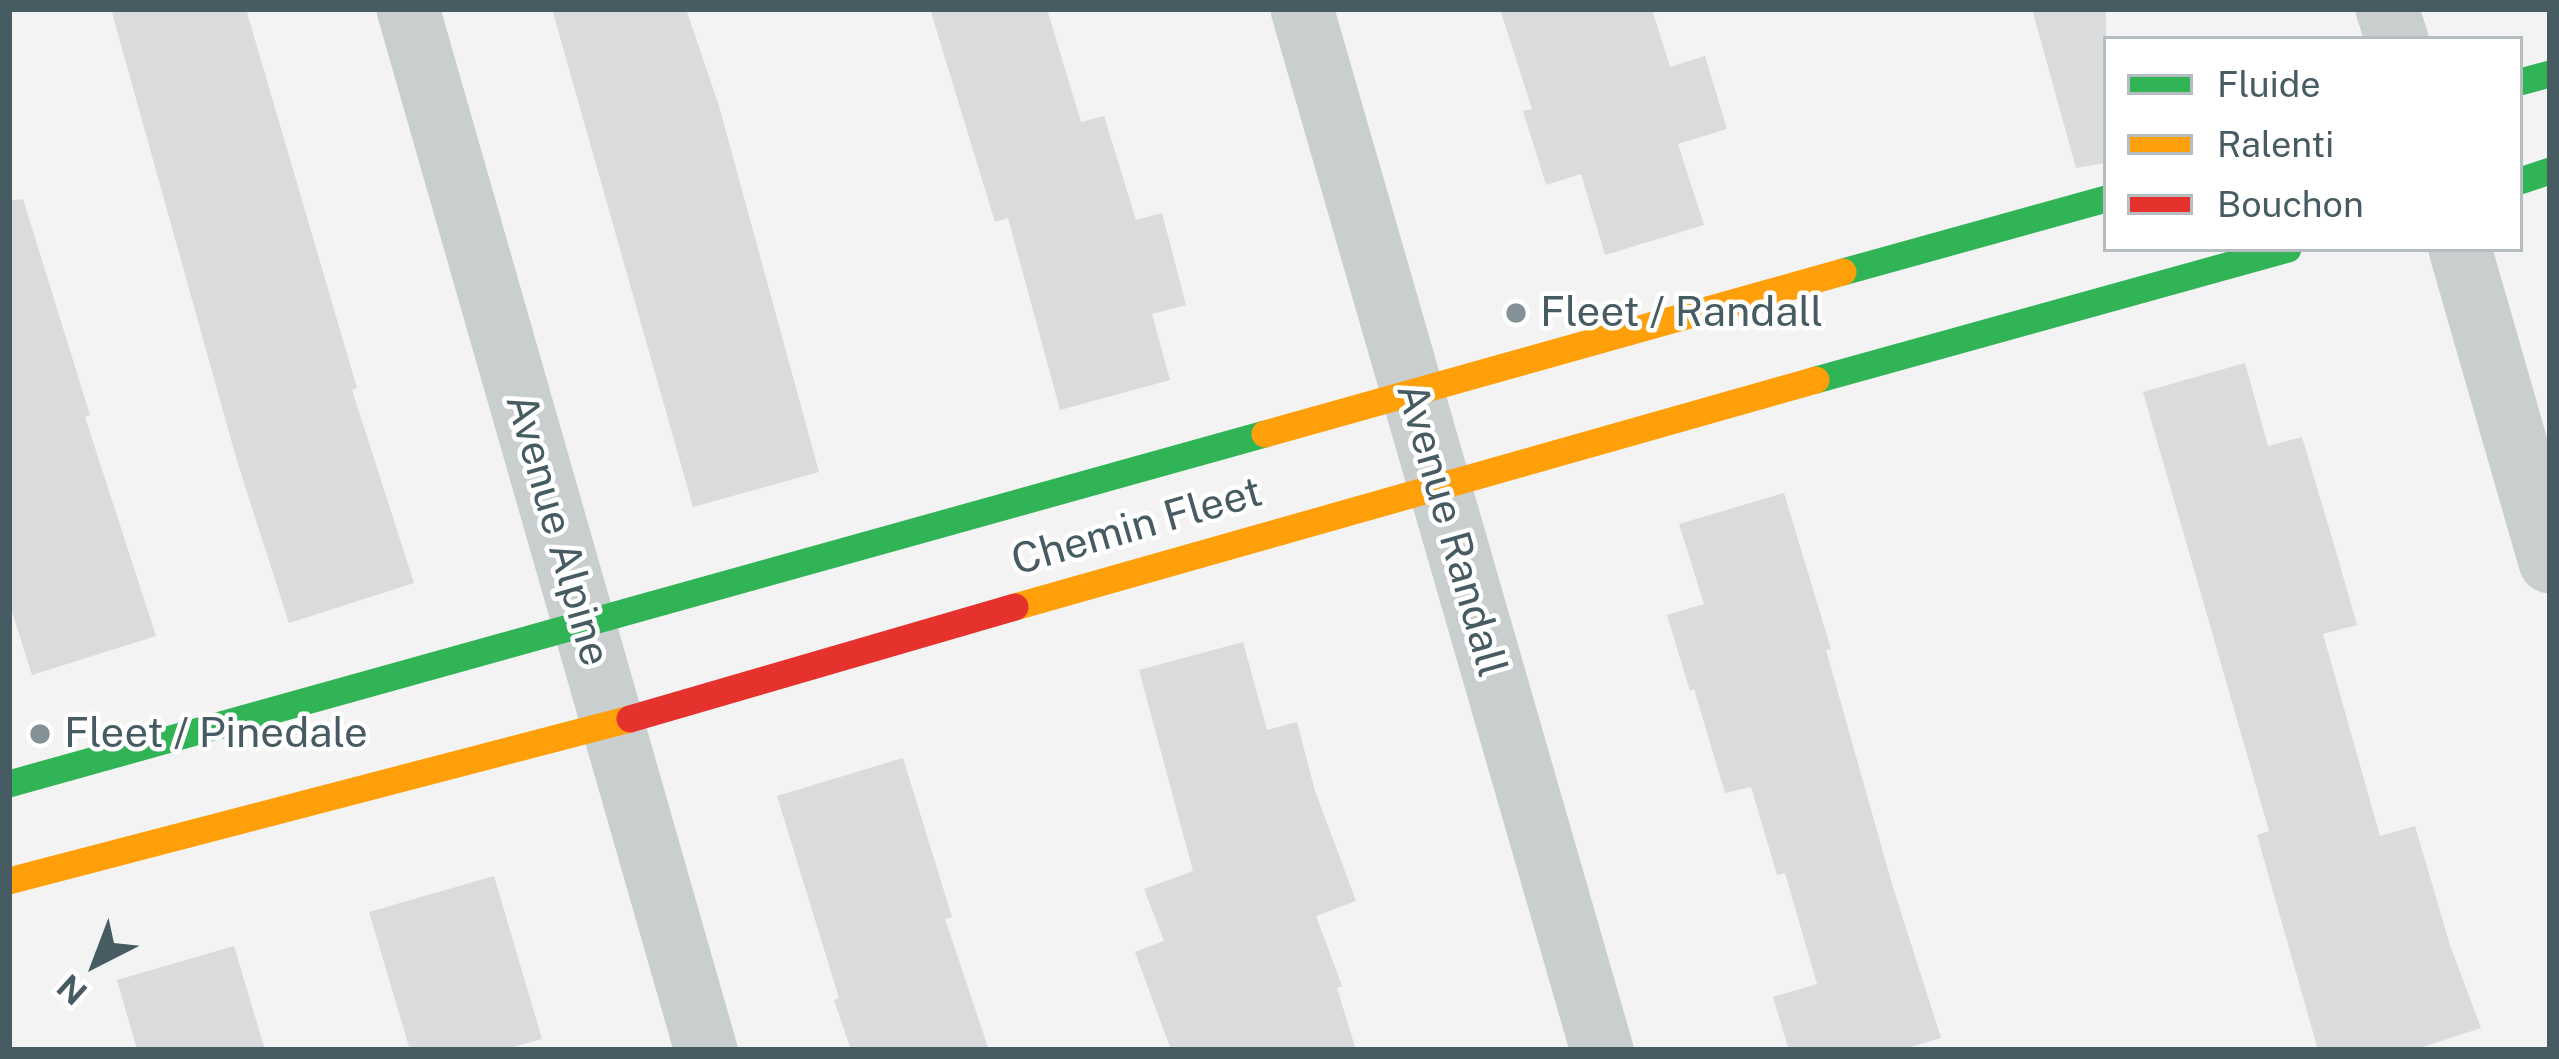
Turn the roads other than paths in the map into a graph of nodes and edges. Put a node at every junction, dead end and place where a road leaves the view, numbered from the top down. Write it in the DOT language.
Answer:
graph roads {
  1 [pos="408,9"];
  2 [pos="1302,9"];
  3 [pos="2103,200"];
  4 [pos="2277,252"];
  5 [pos="2461,252"];
  6 [pos="1411,391"];
  7 [pos="1439,484"];
  8 [pos="2550,562"];
  9 [pos="585,627"];
  10 [pos="611,724"];
  11 [pos="9,784"];
  12 [pos="9,881"];
  13 [pos="706,1050"];
  14 [pos="1602,1050"];
  1 -- 9 [label="street, Avenue Alpine"];
  2 -- 6 [label="street, Avenue Randall"];
  3 -- 6 [label="main road, Chemin Fleet"];
  4 -- 7 [label="main road, Chemin Fleet"];
  5 -- 8 [label="street"];
  6 -- 7 [label="street, Avenue Randall"];
  6 -- 9 [label="main road, Chemin Fleet"];
  7 -- 10 [label="main road, Chemin Fleet"];
  7 -- 14 [label="street, Avenue Randall"];
  9 -- 10 [label="street, Avenue Alpine"];
  9 -- 11 [label="main road, Chemin Fleet"];
  10 -- 12 [label="main road, Chemin Fleet"];
  10 -- 13 [label="street, Avenue Alpine"];
}
